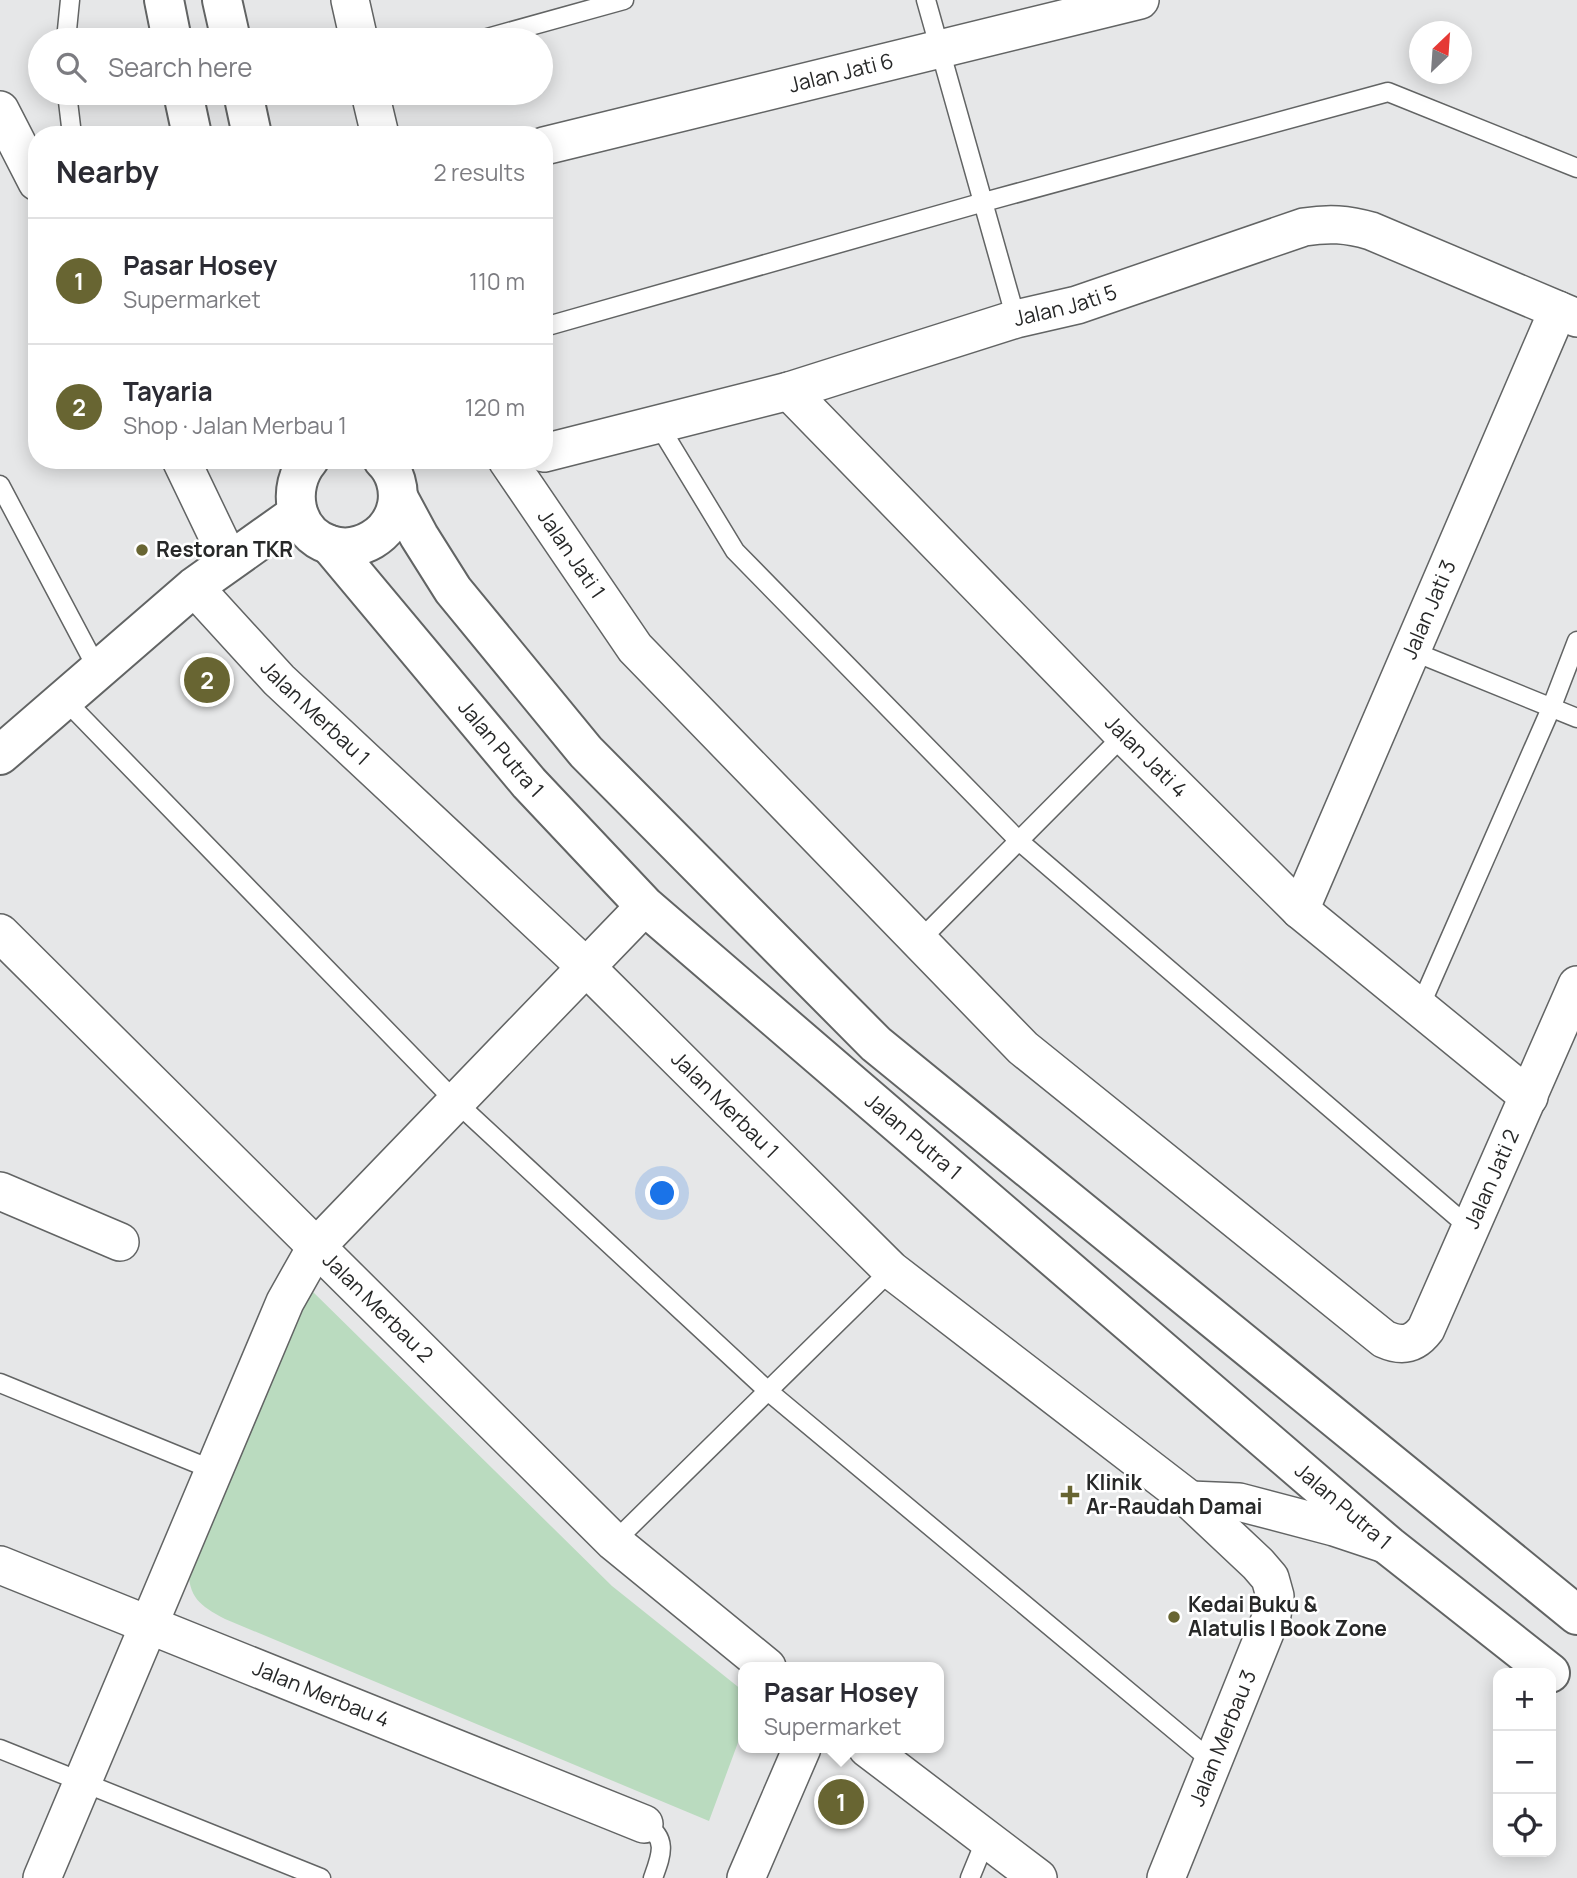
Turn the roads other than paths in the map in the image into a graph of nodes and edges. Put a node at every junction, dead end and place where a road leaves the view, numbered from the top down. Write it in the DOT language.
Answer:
graph roads {
  1 [pos="71,0"];
  2 [pos="164,0"];
  3 [pos="222,0"];
  4 [pos="350,0"];
  5 [pos="624,0"];
  6 [pos="926,0"];
  7 [pos="1140,0"];
  8 [pos="68,28"];
  9 [pos="170,28"];
  10 [pos="228,28"];
  11 [pos="356,28"];
  12 [pos="523,28"];
  13 [pos="938,50"];
  14 [pos="68,105"];
  15 [pos="186,105"];
  16 [pos="246,105"];
  17 [pos="373,105"];
  18 [pos="0,110"];
  19 [pos="71,126"];
  20 [pos="190,126"];
  21 [pos="250,126"];
  22 [pos="378,126"];
  23 [pos="553,144"];
  24 [pos="25,168"];
  25 [pos="1577,168"];
  26 [pos="984,202"];
  27 [pos="1567,314"];
  28 [pos="1016,320"];
  29 [pos="553,324"];
  30 [pos="789,391"];
  31 [pos="658,424"];
  32 [pos="553,451"];
  33 [pos="185,469"];
  34 [pos="301,469"];
  35 [pos="389,469"];
  36 [pos="515,469"];
  37 [pos="0,485"];
  38 [pos="398,497"];
  39 [pos="298,513"];
  40 [pos="330,545"];
  41 [pos="229,561"];
  42 [pos="194,587"];
  43 [pos="1577,641"];
  44 [pos="1412,651"];
  45 [pos="98,670"];
  46 [pos="64,699"];
  47 [pos="1552,706"];
  48 [pos="1577,718"];
  49 [pos="1124,735"];
  50 [pos="0,755"];
  51 [pos="1019,841"];
  52 [pos="645,906"];
  53 [pos="1300,910"];
  54 [pos="0,933"];
  55 [pos="919,941"];
  56 [pos="586,967"];
  57 [pos="1577,985"];
  58 [pos="1419,1009"];
  59 [pos="1528,1097"];
  60 [pos="456,1102"];
  61 [pos="0,1191"];
  62 [pos="1471,1229"];
  63 [pos="120,1242"];
  64 [pos="316,1247"];
  65 [pos="891,1270"];
  66 [pos="1384,1339"];
  67 [pos="0,1383"];
  68 [pos="768,1391"];
  69 [pos="214,1470"];
  70 [pos="1190,1500"];
  71 [pos="614,1542"];
  72 [pos="1389,1546"];
  73 [pos="0,1565"];
  74 [pos="1275,1596"];
  75 [pos="1577,1615"];
  76 [pos="149,1625"];
  77 [pos="761,1662"];
  78 [pos="1545,1668"];
  79 [pos="1556,1677"];
  80 [pos="1577,1694"];
  81 [pos="0,1749"];
  82 [pos="800,1753"];
  83 [pos="874,1753"];
  84 [pos="1213,1762"];
  85 [pos="82,1783"];
  86 [pos="644,1824"];
  87 [pos="986,1839"];
  88 [pos="42,1878"];
  89 [pos="321,1878"];
  90 [pos="653,1878"];
  91 [pos="746,1878"];
  92 [pos="970,1878"];
  93 [pos="1038,1878"];
  94 [pos="1166,1878"];
  1 -- 8 [label="lane"];
  2 -- 9 [label="main road"];
  3 -- 10 [label="main road"];
  4 -- 11 [label="street"];
  5 -- 12 [label="lane"];
  6 -- 13 [label="lane"];
  7 -- 13 [label="street, Jalan Jati 6"];
  13 -- 23 [label="street, Jalan Jati 6"];
  13 -- 26 [label="lane"];
  14 -- 19 [label="lane"];
  15 -- 20 [label="main road"];
  16 -- 21 [label="main road"];
  17 -- 22 [label="street"];
  18 -- 24 [label="street"];
  25 -- 26 [label="lane"];
  26 -- 28 [label="lane"];
  26 -- 29 [label="lane"];
  27 -- 28 [label="street, Jalan Jati 5"];
  27 -- 44 [label="street, Jalan Jati 3"];
  28 -- 30 [label="street, Jalan Jati 5"];
  30 -- 31 [label="street, Jalan Jati 5"];
  30 -- 49 [label="street, Jalan Jati 4"];
  31 -- 32 [label="street, Jalan Jati 5"];
  31 -- 51 [label="lane"];
  33 -- 41 [label="street"];
  34 -- 39 [label="main road"];
  35 -- 38 [label="main road"];
  36 -- 55 [label="street, Jalan Jati 1"];
  37 -- 45 [label="lane"];
  38 -- 40 [label="main road"];
  38 -- 75 [label="main road"];
  39 -- 40 [label="main road, Jalan Putra 1"];
  39 -- 41 [label="main road"];
  40 -- 52 [label="main road, Jalan Putra 1"];
  41 -- 42 [label="main road"];
  42 -- 45 [label="main road"];
  42 -- 56 [label="street, Jalan Merbau 1"];
  43 -- 47 [label="lane"];
  44 -- 47 [label="lane"];
  44 -- 53 [label="street, Jalan Jati 3"];
  45 -- 46 [label="main road"];
  46 -- 50 [label="main road"];
  46 -- 60 [label="lane"];
  47 -- 48 [label="lane"];
  47 -- 58 [label="lane"];
  49 -- 51 [label="lane"];
  49 -- 53 [label="street, Jalan Jati 4"];
  51 -- 55 [label="lane"];
  51 -- 62 [label="lane"];
  52 -- 56 [label="street"];
  52 -- 72 [label="main road, Jalan Putra 1"];
  53 -- 58 [label="street, Jalan Jati 4"];
  54 -- 64 [label="street, Jalan Merbau 2"];
  55 -- 66 [label="street, Jalan Jati 1"];
  56 -- 60 [label="street"];
  56 -- 65 [label="street, Jalan Merbau 1"];
  57 -- 59 [label="street, Jalan Jati 2"];
  58 -- 59 [label="street, Jalan Jati 4"];
  59 -- 62 [label="street, Jalan Jati 2"];
  60 -- 64 [label="street"];
  60 -- 68 [label="lane"];
  61 -- 63 [label="street"];
  62 -- 66 [label="street, Jalan Jati 2"];
  64 -- 69 [label="street"];
  64 -- 71 [label="street, Jalan Merbau 2"];
  65 -- 68 [label="lane"];
  65 -- 70 [label="street, Jalan Merbau 1"];
  67 -- 69 [label="lane"];
  68 -- 71 [label="lane"];
  68 -- 84 [label="lane"];
  69 -- 76 [label="street"];
  70 -- 72 [label="street"];
  70 -- 74 [label="street, Jalan Merbau 1"];
  71 -- 77 [label="street, Jalan Merbau 2"];
  72 -- 78 [label="main road, Jalan Putra 1"];
  73 -- 76 [label="street, Jalan Merbau 4"];
  74 -- 84 [label="street, Jalan Merbau 3"];
  76 -- 85 [label="street"];
  76 -- 86 [label="street, Jalan Merbau 4"];
  79 -- 80 [label="main road, Jalan Putra 1"];
  81 -- 85 [label="lane"];
  82 -- 91 [label="street"];
  83 -- 87 [label="street"];
  84 -- 94 [label="street, Jalan Merbau 3"];
  85 -- 88 [label="street"];
  85 -- 89 [label="lane"];
  86 -- 90 [label="lane"];
  87 -- 92 [label="lane"];
  87 -- 93 [label="street"];
}
